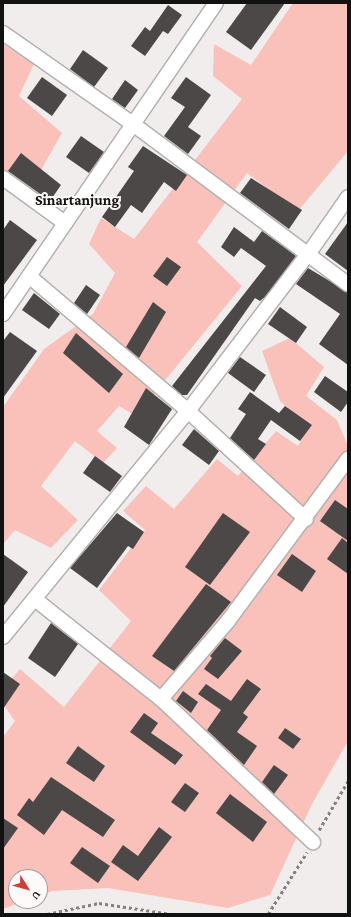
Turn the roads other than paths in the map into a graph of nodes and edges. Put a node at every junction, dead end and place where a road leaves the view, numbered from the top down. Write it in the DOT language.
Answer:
graph roads {
  1 [pos="216,3"];
  2 [pos="3,33"];
  3 [pos="133,124"];
  4 [pos="3,178"];
  5 [pos="348,197"];
  6 [pos="65,223"];
  7 [pos="309,253"];
  8 [pos="29,276"];
  9 [pos="348,284"];
  10 [pos="3,314"];
  11 [pos="188,411"];
  12 [pos="348,459"];
  13 [pos="306,520"];
  14 [pos="36,600"];
  15 [pos="3,637"];
  16 [pos="161,699"];
  17 [pos="313,842"];
  1 -- 3 [label="street"];
  2 -- 3 [label="street"];
  3 -- 6 [label="street"];
  3 -- 7 [label="street"];
  4 -- 6 [label="street"];
  5 -- 7 [label="street"];
  6 -- 8 [label="street"];
  7 -- 9 [label="street"];
  7 -- 11 [label="street"];
  8 -- 10 [label="street"];
  8 -- 11 [label="street"];
  11 -- 13 [label="street"];
  11 -- 14 [label="street"];
  12 -- 13 [label="street"];
  13 -- 16 [label="street"];
  14 -- 15 [label="street"];
  14 -- 16 [label="street"];
  16 -- 17 [label="street"];
}
